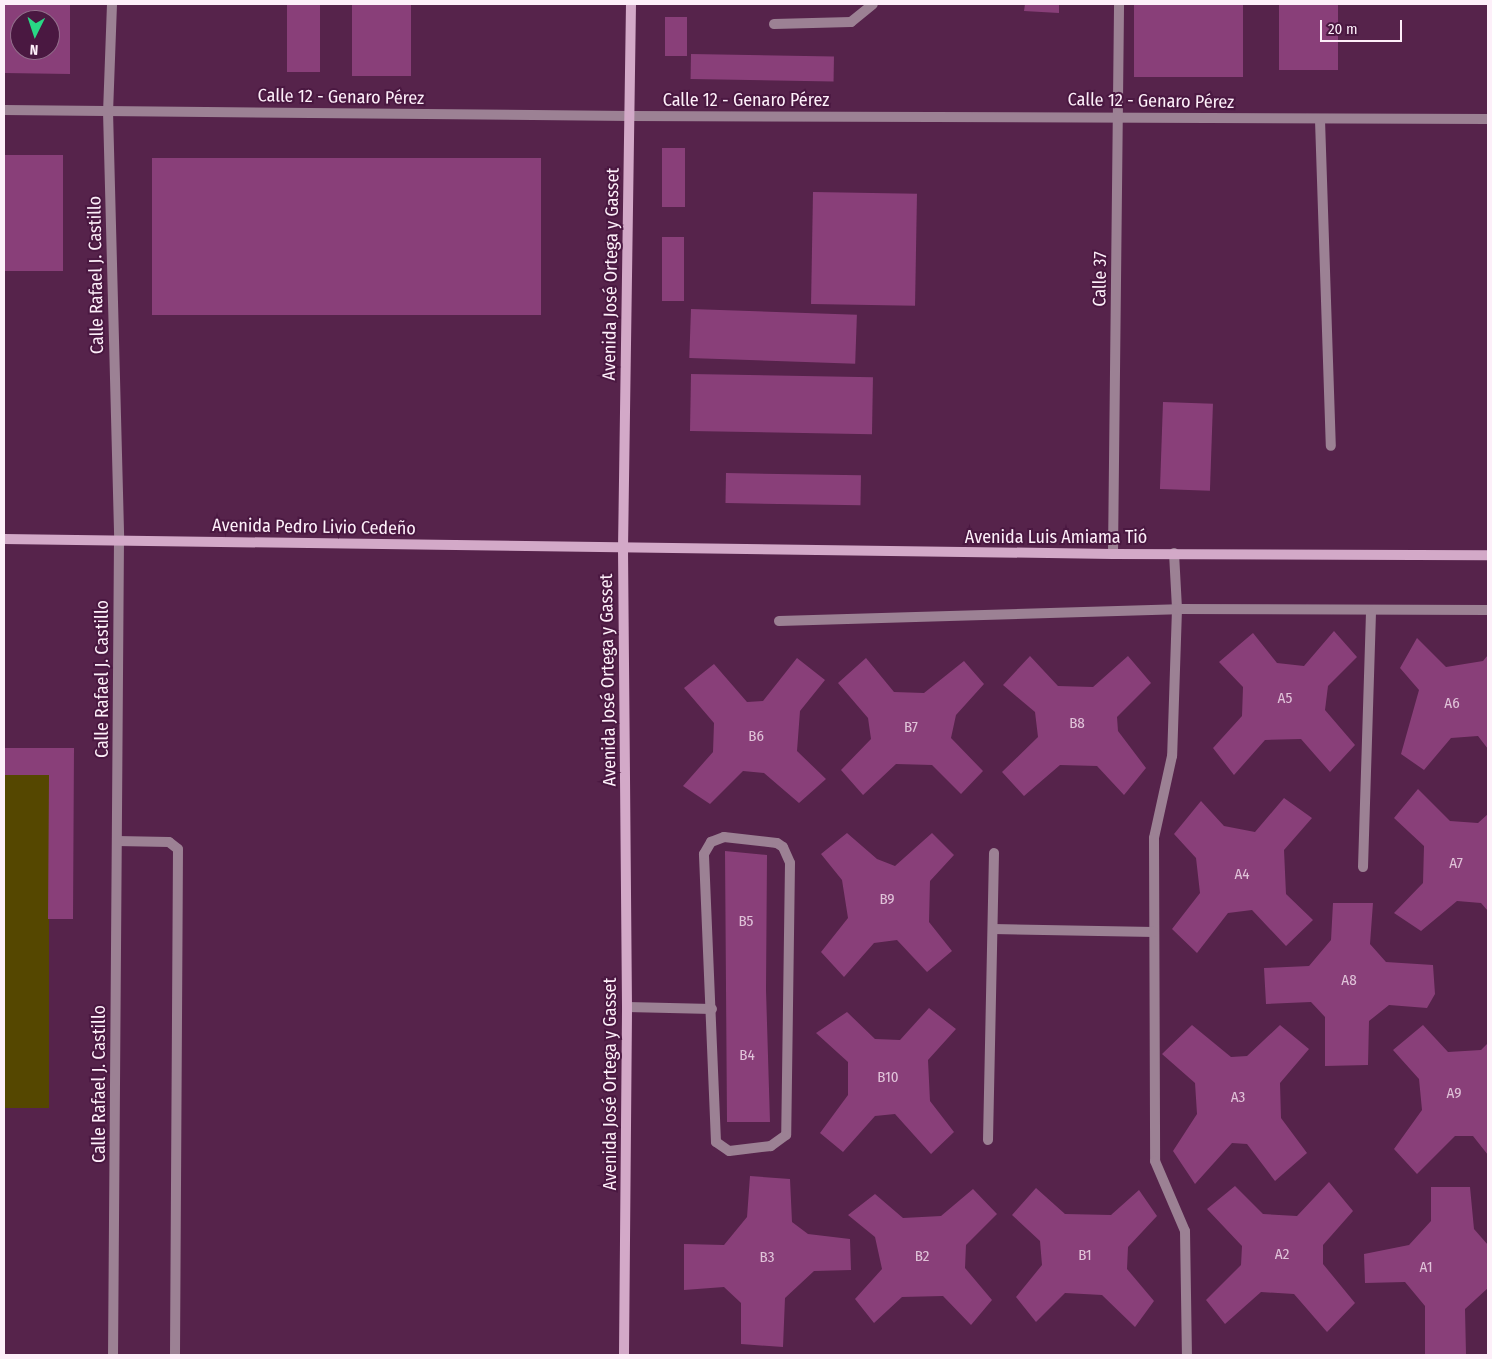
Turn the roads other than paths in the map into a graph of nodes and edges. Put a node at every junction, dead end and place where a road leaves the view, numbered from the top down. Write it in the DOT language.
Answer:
graph roads {
  1 [pos="112,4"];
  2 [pos="631,4"];
  3 [pos="873,4"];
  4 [pos="1119,4"];
  5 [pos="774,24"];
  6 [pos="4,110"];
  7 [pos="108,111"];
  8 [pos="630,116"];
  9 [pos="1118,116"];
  10 [pos="1488,119"];
  11 [pos="1320,120"];
  12 [pos="1331,446"];
  13 [pos="4,539"];
  14 [pos="119,539"];
  15 [pos="623,549"];
  16 [pos="1174,553"];
  17 [pos="1113,554"];
  18 [pos="1488,556"];
  19 [pos="1177,609"];
  20 [pos="1488,610"];
  21 [pos="1371,611"];
  22 [pos="779,621"];
  23 [pos="117,840"];
  24 [pos="994,852"];
  25 [pos="1363,867"];
  26 [pos="993,929"];
  27 [pos="1154,932"];
  28 [pos="627,1007"];
  29 [pos="712,1009"];
  30 [pos="988,1140"];
  31 [pos="113,1355"];
  32 [pos="175,1355"];
  33 [pos="624,1355"];
  34 [pos="1187,1355"];
  1 -- 7 [label="street, Calle Rafael J. Castillo"];
  2 -- 8 [label="main road, Avenida José Ortega y Gasset"];
  3 -- 5 [label="street"];
  4 -- 9 [label="street, Calle 37"];
  6 -- 7 [label="street, Calle 12 - Genaro Pérez"];
  7 -- 8 [label="street, Calle 12 - Genaro Pérez"];
  7 -- 14 [label="street, Calle Rafael J. Castillo"];
  8 -- 9 [label="street, Calle 12 - Genaro Pérez"];
  8 -- 15 [label="main road, Avenida José Ortega y Gasset"];
  9 -- 11 [label="street, Calle 12 - Genaro Pérez"];
  9 -- 17 [label="street, Calle 37"];
  10 -- 11 [label="street, Calle 12 - Genaro Pérez"];
  11 -- 12 [label="street"];
  13 -- 14 [label="main road, Avenida Pedro Livio Cedeño"];
  14 -- 15 [label="main road, Avenida Pedro Livio Cedeño"];
  14 -- 23 [label="street, Calle Rafael J. Castillo"];
  15 -- 17 [label="main road, Avenida Luis Amiama Tió"];
  15 -- 28 [label="main road, Avenida José Ortega y Gasset"];
  16 -- 17 [label="main road, Avenida Luis Amiama Tió"];
  16 -- 18 [label="main road, Avenida Luis Amiama Tió"];
  16 -- 19 [label="street"];
  19 -- 21 [label="street"];
  19 -- 22 [label="street"];
  19 -- 27 [label="street"];
  20 -- 21 [label="street"];
  21 -- 25 [label="street"];
  23 -- 31 [label="street, Calle Rafael J. Castillo"];
  23 -- 32 [label="street"];
  24 -- 26 [label="street"];
  26 -- 27 [label="street"];
  26 -- 30 [label="street"];
  27 -- 34 [label="street"];
  28 -- 29 [label="street"];
  28 -- 33 [label="main road, Avenida José Ortega y Gasset"];
  29 -- 29 [label="street"];
}
